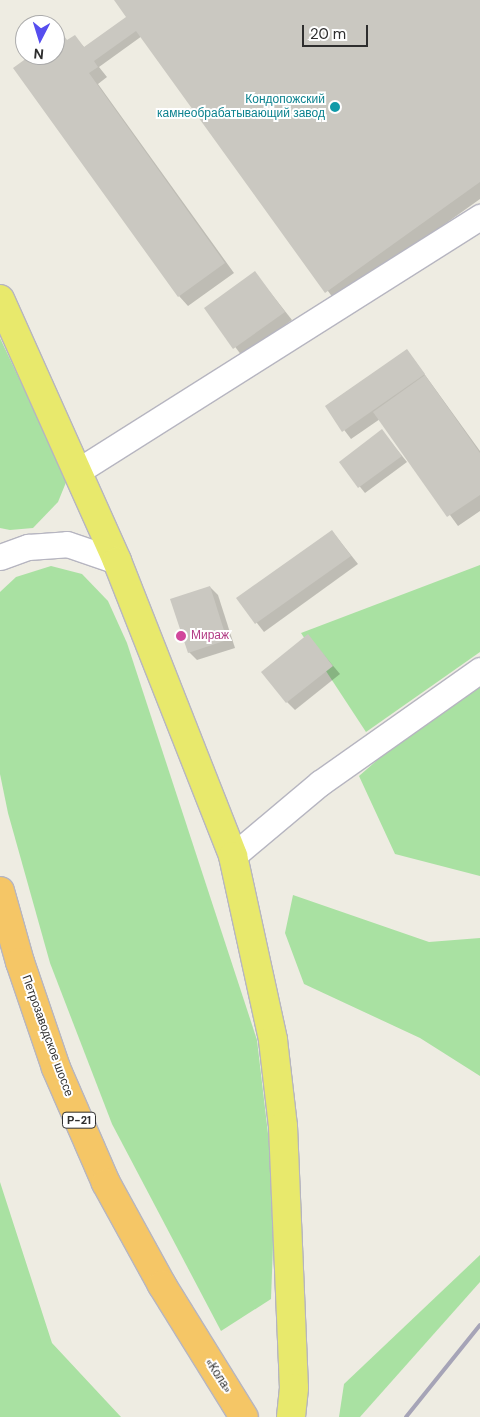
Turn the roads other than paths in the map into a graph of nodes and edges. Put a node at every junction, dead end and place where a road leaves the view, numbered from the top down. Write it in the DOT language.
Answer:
graph roads {
  1 [pos="480,217"];
  2 [pos="0,299"];
  3 [pos="78,470"];
  4 [pos="0,558"];
  5 [pos="117,561"];
  6 [pos="480,670"];
  7 [pos="233,856"];
  8 [pos="0,891"];
  9 [pos="192,1335"];
  10 [pos="244,1417"];
  11 [pos="290,1417"];
  1 -- 3 [label="street"];
  2 -- 3 [label="main road"];
  3 -- 5 [label="main road"];
  4 -- 5 [label="street"];
  5 -- 7 [label="main road"];
  6 -- 7 [label="street"];
  7 -- 11 [label="main road"];
  8 -- 9 [label="highway, Петрозаводское шоссе / Р-21"];
  9 -- 10 [label="highway, «Кола» / Р-21"];
}
